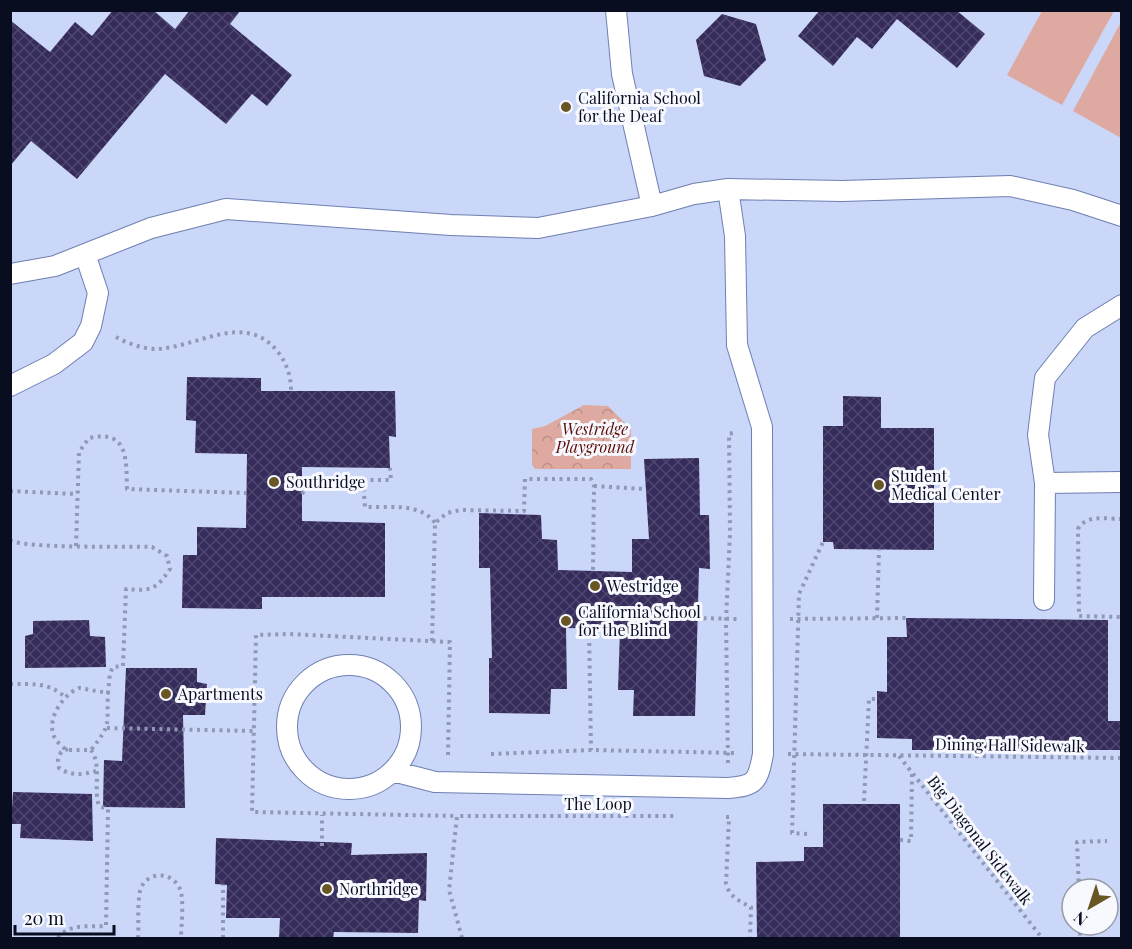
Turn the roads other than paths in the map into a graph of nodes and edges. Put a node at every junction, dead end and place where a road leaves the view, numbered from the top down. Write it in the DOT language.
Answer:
graph roads {
  1 [pos="616,10"];
  2 [pos="728,189"];
  3 [pos="652,206"];
  4 [pos="1122,216"];
  5 [pos="85,254"];
  6 [pos="10,273"];
  7 [pos="1122,305"];
  8 [pos="10,387"];
  9 [pos="1122,482"];
  10 [pos="1045,483"];
  11 [pos="1044,600"];
  12 [pos="393,771"];
  1 -- 3 [label="lane"];
  2 -- 3 [label="lane"];
  2 -- 4 [label="lane"];
  2 -- 12 [label="lane"];
  3 -- 5 [label="lane"];
  5 -- 6 [label="lane"];
  5 -- 8 [label="lane"];
  7 -- 10 [label="lane"];
  9 -- 10 [label="lane"];
  10 -- 11 [label="lane"];
  12 -- 12 [label="lane"];
}
